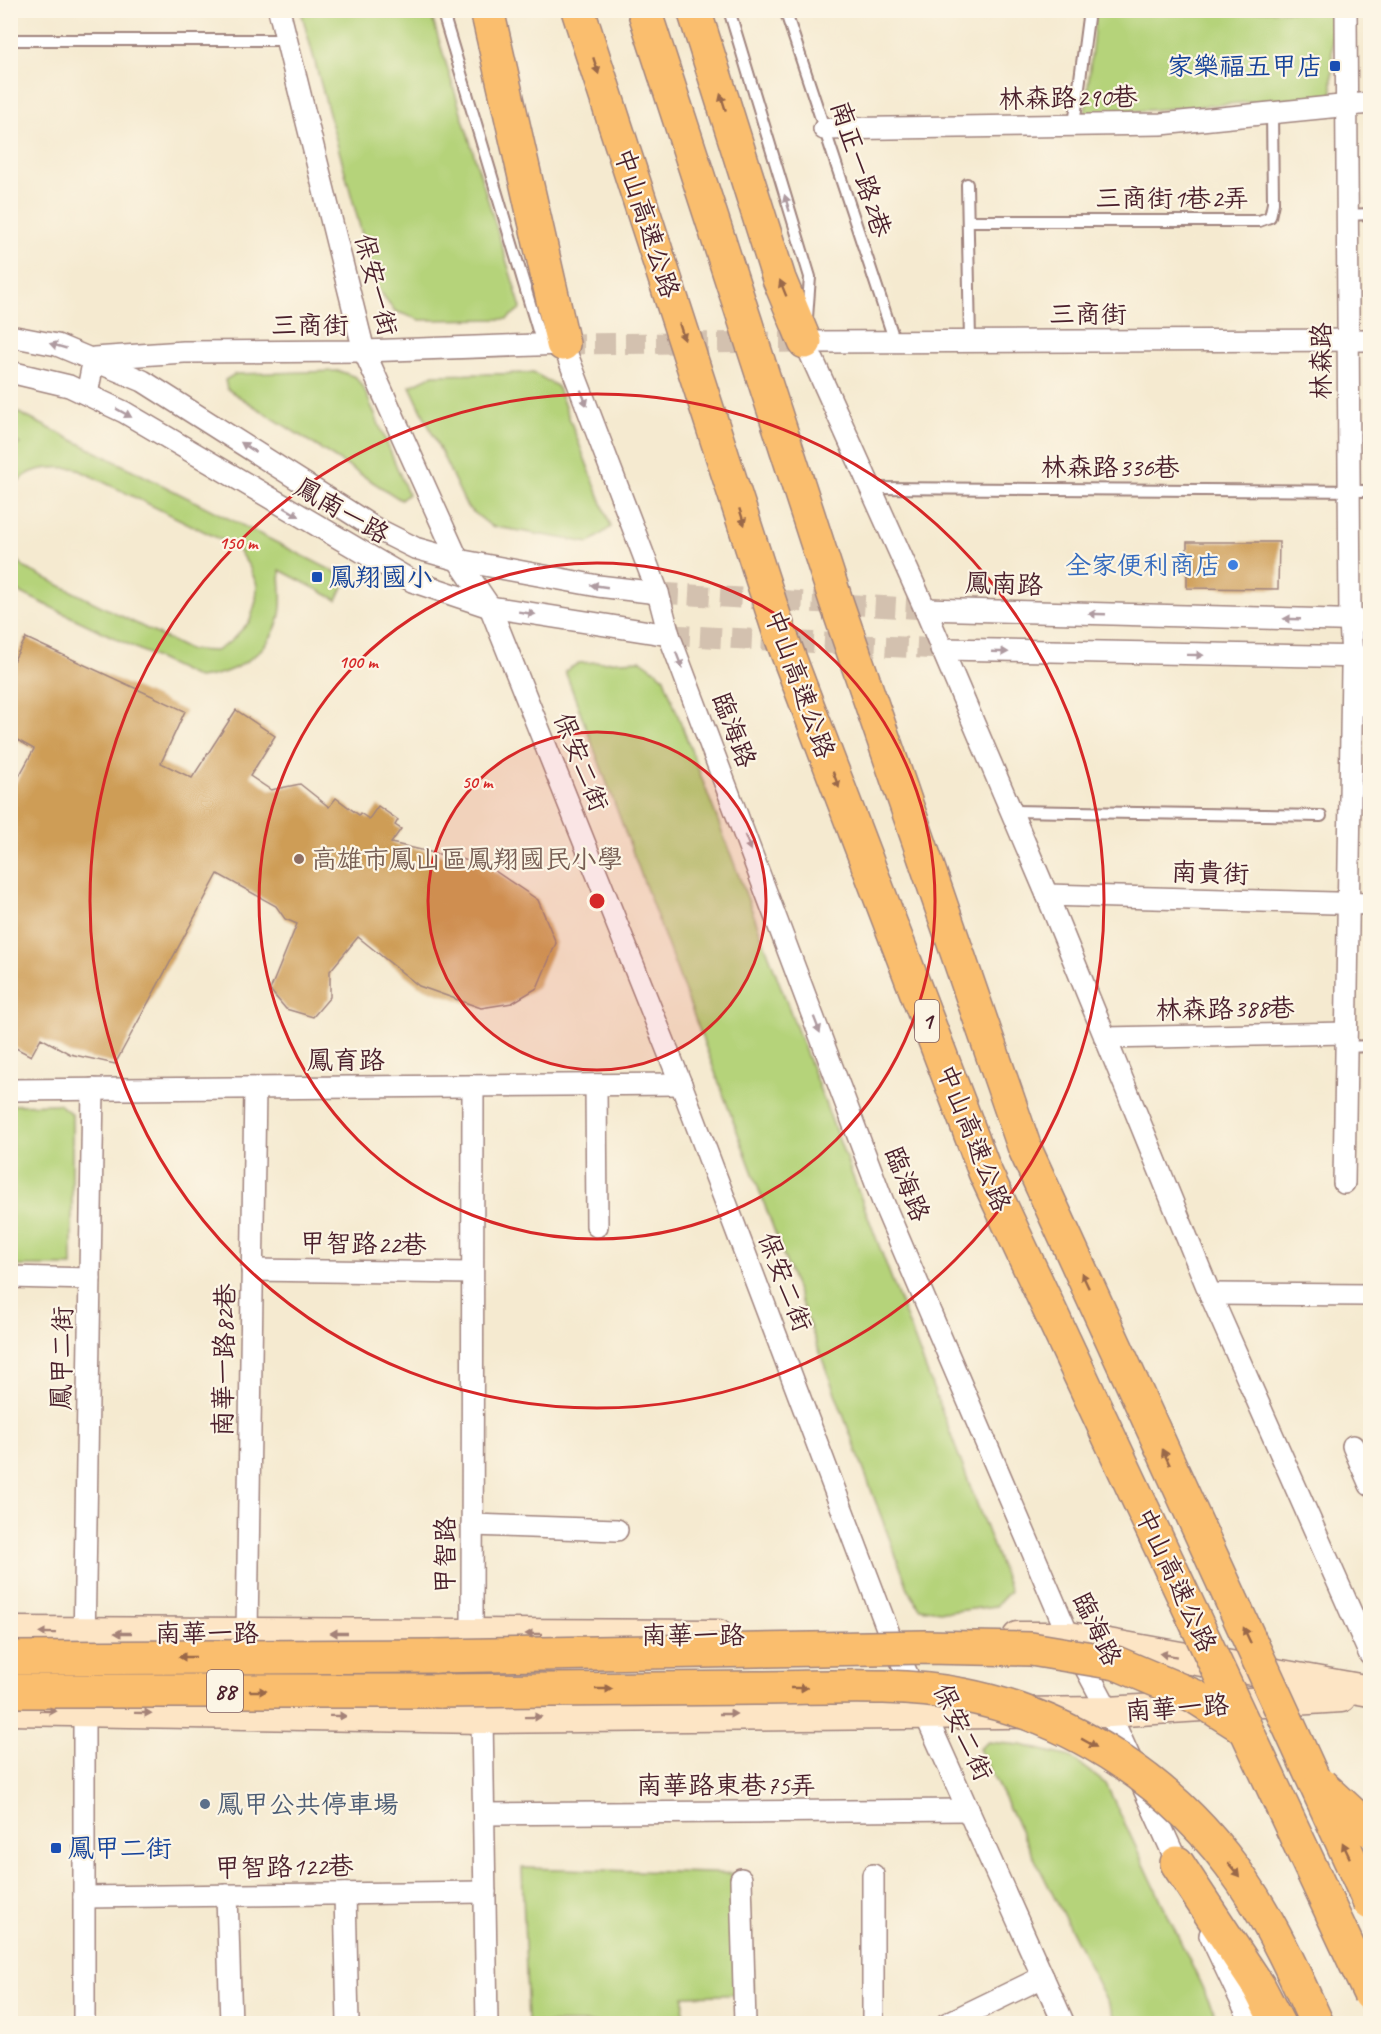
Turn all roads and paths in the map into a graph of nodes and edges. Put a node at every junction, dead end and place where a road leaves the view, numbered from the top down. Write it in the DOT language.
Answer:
graph roads {
  1 [pos="279,10"];
  2 [pos="442,10"];
  3 [pos="487,10"];
  4 [pos="578,10"];
  5 [pos="644,10"];
  6 [pos="694,10"];
  7 [pos="729,10"];
  8 [pos="785,10"];
  9 [pos="1089,10"];
  10 [pos="1346,10"];
  11 [pos="10,40"];
  12 [pos="286,40"];
  13 [pos="483,44"];
  14 [pos="1371,103"];
  15 [pos="1347,104"];
  16 [pos="1272,112"];
  17 [pos="1074,125"];
  18 [pos="824,129"];
  19 [pos="968,184"];
  20 [pos="1347,214"];
  21 [pos="1371,214"];
  22 [pos="968,220"];
  23 [pos="10,336"];
  24 [pos="1348,340"];
  25 [pos="1371,340"];
  26 [pos="970,341"];
  27 [pos="805,342"];
  28 [pos="895,342"];
  29 [pos="553,344"];
  30 [pos="364,351"];
  31 [pos="94,358"];
  32 [pos="10,372"];
  33 [pos="87,394"];
  34 [pos="870,488"];
  35 [pos="1371,490"];
  36 [pos="1349,491"];
  37 [pos="458,560"];
  38 [pos="657,593"];
  39 [pos="490,607"];
  40 [pos="925,609"];
  41 [pos="1360,621"];
  42 [pos="669,635"];
  43 [pos="941,649"];
  44 [pos="1361,657"];
  45 [pos="1371,708"];
  46 [pos="1011,811"];
  47 [pos="1321,816"];
  48 [pos="1047,896"];
  49 [pos="1348,904"];
  50 [pos="1371,904"];
  51 [pos="1105,1038"];
  52 [pos="1346,1040"];
  53 [pos="1371,1046"];
  54 [pos="681,1084"];
  55 [pos="596,1085"];
  56 [pos="472,1086"];
  57 [pos="255,1088"];
  58 [pos="93,1089"];
  59 [pos="10,1090"];
  60 [pos="1344,1183"];
  61 [pos="597,1226"];
  62 [pos="252,1270"];
  63 [pos="472,1273"];
  64 [pos="10,1277"];
  65 [pos="90,1279"];
  66 [pos="1210,1294"];
  67 [pos="1371,1295"];
  68 [pos="1353,1446"];
  69 [pos="1371,1485"];
  70 [pos="472,1525"];
  71 [pos="617,1530"];
  72 [pos="10,1632"];
  73 [pos="84,1633"];
  74 [pos="247,1633"];
  75 [pos="472,1634"];
  76 [pos="890,1636"];
  77 [pos="1069,1637"];
  78 [pos="1371,1655"];
  79 [pos="10,1658"];
  80 [pos="10,1691"];
  81 [pos="1371,1693"];
  82 [pos="10,1710"];
  83 [pos="85,1712"];
  84 [pos="1109,1712"];
  85 [pos="923,1713"];
  86 [pos="483,1718"];
  87 [pos="969,1810"];
  88 [pos="484,1814"];
  89 [pos="1371,1830"];
  90 [pos="1177,1863"];
  91 [pos="873,1875"];
  92 [pos="741,1879"];
  93 [pos="485,1892"];
  94 [pos="345,1894"];
  95 [pos="227,1895"];
  96 [pos="84,1897"];
  97 [pos="1371,1903"];
  98 [pos="1043,1977"];
  99 [pos="1371,1994"];
  100 [pos="84,2024"];
  101 [pos="231,2024"];
  102 [pos="348,2024"];
  103 [pos="487,2024"];
  104 [pos="746,2024"];
  105 [pos="873,2024"];
  106 [pos="946,2024"];
  107 [pos="1064,2024"];
  108 [pos="1252,2024"];
  109 [pos="1278,2024"];
  110 [pos="1317,2024"];
  1 -- 12 [label="street, 保安一街"];
  2 -- 29 [label="lane"];
  3 -- 29 [label="highway"];
  4 -- 99 [label="highway, 中山高速公路 / 1, one-way, bridge"];
  97 -- 5 [label="highway, 中山高速公路 / 1, one-way, bridge"];
  27 -- 6 [label="highway, one-way"];
  27 -- 7 [label="lane, one-way"];
  8 -- 18 [label="lane, 南正一路2巷"];
  9 -- 17 [label="lane"];
  10 -- 15 [label="street, 林森路"];
  11 -- 12 [label="lane"];
  12 -- 30 [label="street, 保安一街"];
  13 -- 29 [label="lane"];
  14 -- 15 [label="street, 林森路290巷"];
  15 -- 16 [label="street, 林森路290巷"];
  15 -- 20 [label="street, 林森路"];
  16 -- 17 [label="street, 林森路290巷"];
  16 -- 22 [label="lane, 三商街1巷2弄"];
  17 -- 18 [label="street, 林森路290巷"];
  18 -- 28 [label="lane, 南正一路2巷"];
  19 -- 22 [label="lane"];
  20 -- 21 [label="lane"];
  20 -- 24 [label="street, 林森路"];
  22 -- 26 [label="lane"];
  31 -- 23 [label="street, 鳳南一路, one-way"];
  24 -- 25 [label="street, 三商街"];
  24 -- 26 [label="street, 三商街"];
  24 -- 36 [label="street, 林森路"];
  26 -- 28 [label="street, 三商街"];
  27 -- 28 [label="street, 三商街"];
  27 -- 34 [label="street"];
  29 -- 30 [label="street, 三商街"];
  29 -- 38 [label="street, 臨海路, one-way"];
  30 -- 31 [label="street, 三商街"];
  30 -- 37 [label="street, 保安一街"];
  31 -- 33 [label="street"];
  37 -- 31 [label="street, 鳳南一路, one-way"];
  32 -- 33 [label="street, 鳳南一路"];
  33 -- 39 [label="street, 鳳南一路, one-way"];
  34 -- 36 [label="lane, 林森路336巷"];
  34 -- 40 [label="street"];
  35 -- 36 [label="lane, 林森路336巷"];
  36 -- 41 [label="street, 林森路"];
  38 -- 37 [label="street, 鳳南一路, one-way"];
  37 -- 39 [label="street, 保安二街"];
  38 -- 42 [label="street, 臨海路"];
  39 -- 42 [label="street, 鳳南一路, one-way"];
  39 -- 54 [label="street, 保安二街"];
  41 -- 40 [label="street, 鳳南路, one-way"];
  40 -- 43 [label="street"];
  41 -- 44 [label="street, 林森路"];
  42 -- 77 [label="street, 臨海路, one-way"];
  43 -- 44 [label="street, one-way"];
  43 -- 46 [label="street"];
  44 -- 45 [label="street, 林森路"];
  44 -- 49 [label="street"];
  46 -- 47 [label="lane"];
  46 -- 48 [label="street"];
  48 -- 49 [label="street, 南貴街"];
  48 -- 51 [label="street"];
  49 -- 50 [label="street, 南貴街"];
  49 -- 52 [label="street"];
  51 -- 52 [label="street, 林森路388巷"];
  51 -- 66 [label="street"];
  52 -- 53 [label="lane, 林森路388巷"];
  52 -- 60 [label="street"];
  54 -- 55 [label="street, 鳳育路"];
  54 -- 76 [label="street, 保安二街"];
  55 -- 56 [label="street, 鳳育路"];
  55 -- 61 [label="street"];
  56 -- 57 [label="street, 鳳育路"];
  56 -- 63 [label="street, 甲智路"];
  57 -- 58 [label="street, 鳳育路"];
  57 -- 62 [label="street, 南華一路82巷"];
  58 -- 59 [label="street, 鳳育路"];
  58 -- 65 [label="street, 鳳甲二街"];
  62 -- 63 [label="street, 甲智路22巷"];
  62 -- 74 [label="street, 南華一路82巷"];
  63 -- 70 [label="street, 甲智路"];
  64 -- 65 [label="street"];
  65 -- 73 [label="street, 鳳甲二街"];
  66 -- 67 [label="street"];
  66 -- 78 [label="street"];
  68 -- 69 [label="street"];
  70 -- 71 [label="street"];
  70 -- 75 [label="street, 甲智路"];
  73 -- 72 [label="main road, 南華一路, one-way"];
  74 -- 73 [label="main road, 南華一路, one-way"];
  73 -- 83 [label="street, 鳳甲二街"];
  75 -- 74 [label="main road, 南華一路, one-way"];
  76 -- 75 [label="main road, 南華一路, one-way"];
  75 -- 86 [label="street, 甲智路"];
  76 -- 77 [label="main road, 南華一路"];
  76 -- 85 [label="street, 保安二街"];
  81 -- 77 [label="main road, 南華一路, one-way"];
  77 -- 84 [label="street, 臨海路"];
  89 -- 79 [label="highway, 88, one-way, bridge"];
  80 -- 110 [label="highway, 88, one-way, bridge"];
  81 -- 84 [label="main road, 南華一路"];
  82 -- 83 [label="main road, 南華一路, one-way"];
  83 -- 86 [label="main road, 南華一路, one-way"];
  83 -- 96 [label="street, 鳳甲二街"];
  84 -- 85 [label="main road, 南華一路"];
  84 -- 90 [label="street, 臨海路"];
  86 -- 85 [label="main road, 南華一路, one-way"];
  85 -- 87 [label="street, 保安二街"];
  86 -- 88 [label="street, 甲智路"];
  87 -- 88 [label="street, 南華路東巷75弄"];
  87 -- 98 [label="street, 保安二街"];
  88 -- 93 [label="street, 甲智路"];
  90 -- 108 [label="street, 臨海路"];
  90 -- 109 [label="highway"];
  91 -- 105 [label="street"];
  92 -- 104 [label="street"];
  93 -- 94 [label="street, 甲智路122巷"];
  93 -- 103 [label="street, 甲智路"];
  94 -- 95 [label="street, 甲智路122巷"];
  94 -- 102 [label="street"];
  95 -- 96 [label="street, 甲智路122巷"];
  95 -- 101 [label="street"];
  96 -- 100 [label="street, 鳳甲二街"];
  98 -- 106 [label="street"];
  98 -- 107 [label="street, 保安二街"];
}
